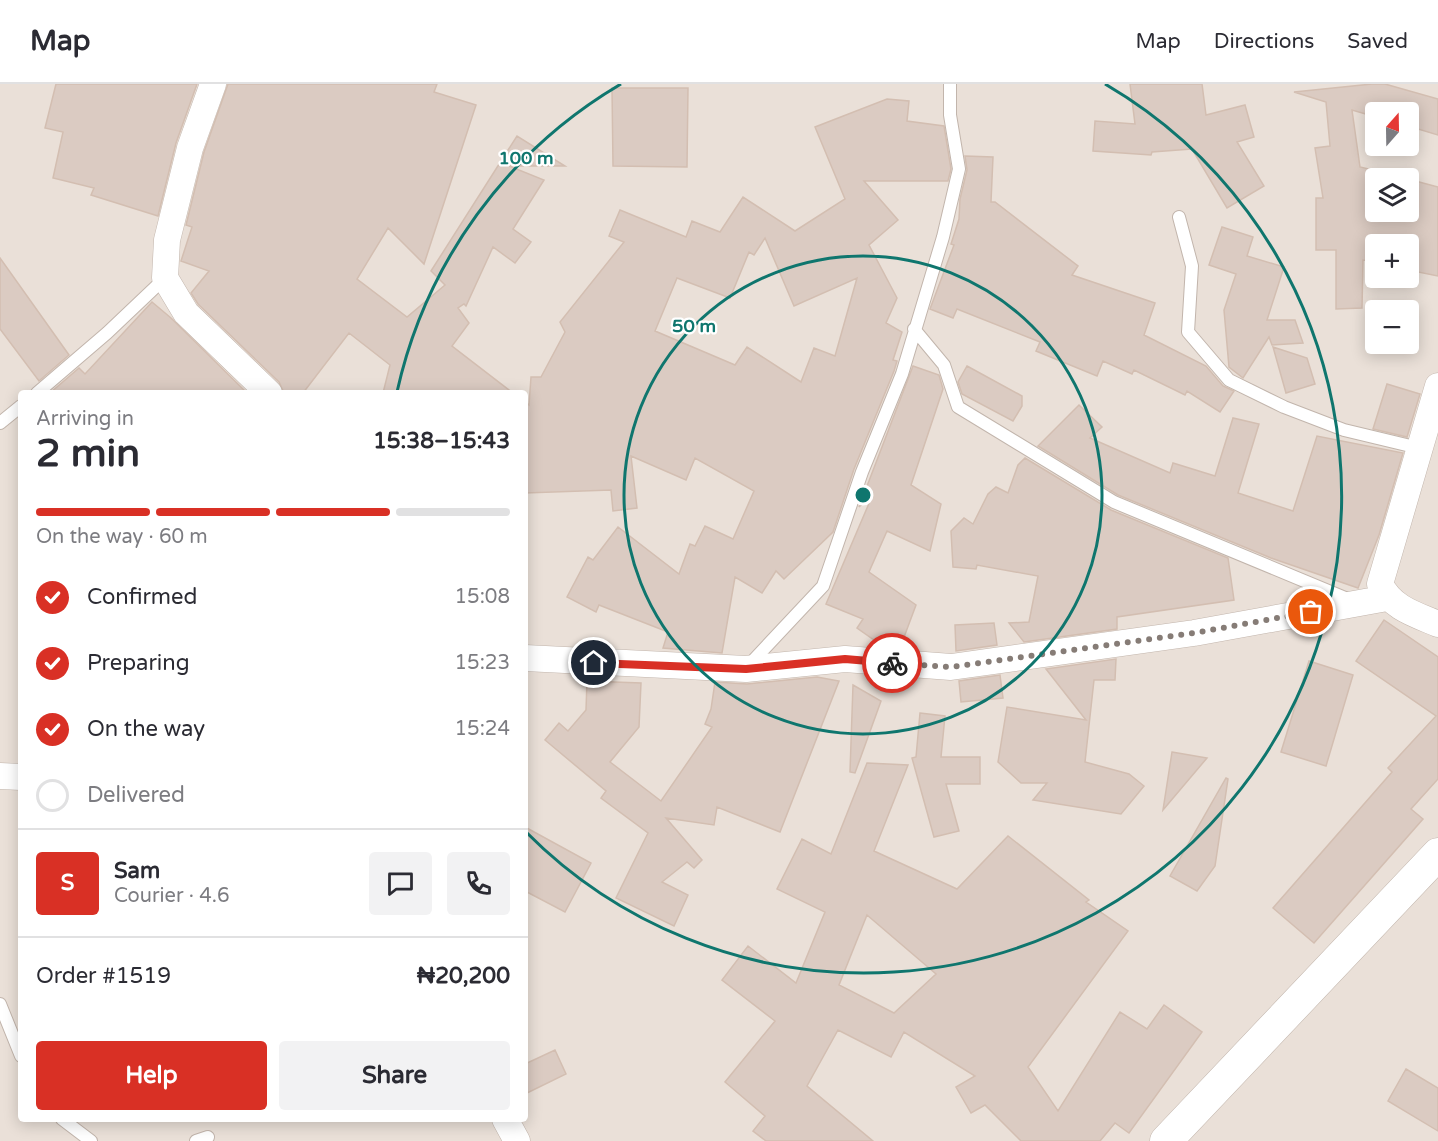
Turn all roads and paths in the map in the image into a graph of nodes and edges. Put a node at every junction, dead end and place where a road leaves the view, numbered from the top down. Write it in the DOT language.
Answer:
graph roads {
  1 [pos="213,84"];
  2 [pos="950,84"];
  3 [pos="1179,218"];
  4 [pos="165,278"];
  5 [pos="914,329"];
  6 [pos="1438,386"];
  7 [pos="40,390"];
  8 [pos="266,390"];
  9 [pos="18,408"];
  10 [pos="0,423"];
  11 [pos="1419,448"];
  12 [pos="1387,598"];
  13 [pos="1358,604"];
  14 [pos="1438,624"];
  15 [pos="528,658"];
  16 [pos="746,669"];
  17 [pos="0,776"];
  18 [pos="18,777"];
  19 [pos="1436,862"];
  20 [pos="0,1004"];
  21 [pos="18,1049"];
  22 [pos="66,1122"];
  23 [pos="507,1122"];
  24 [pos="92,1141"];
  25 [pos="517,1141"];
  26 [pos="1166,1141"];
  1 -- 4 [label="street"];
  2 -- 5 [label="lane"];
  3 -- 11 [label="lane"];
  4 -- 7 [label="lane"];
  4 -- 8 [label="street"];
  5 -- 13 [label="lane"];
  5 -- 16 [label="lane"];
  6 -- 11 [label="street"];
  9 -- 10 [label="lane"];
  11 -- 12 [label="street"];
  12 -- 13 [label="street"];
  12 -- 14 [label="street"];
  13 -- 16 [label="street"];
  15 -- 16 [label="street"];
  17 -- 18 [label="street"];
  19 -- 26 [label="street"];
  20 -- 21 [label="lane"];
  22 -- 24 [label="lane"];
  23 -- 25 [label="street"];
}
